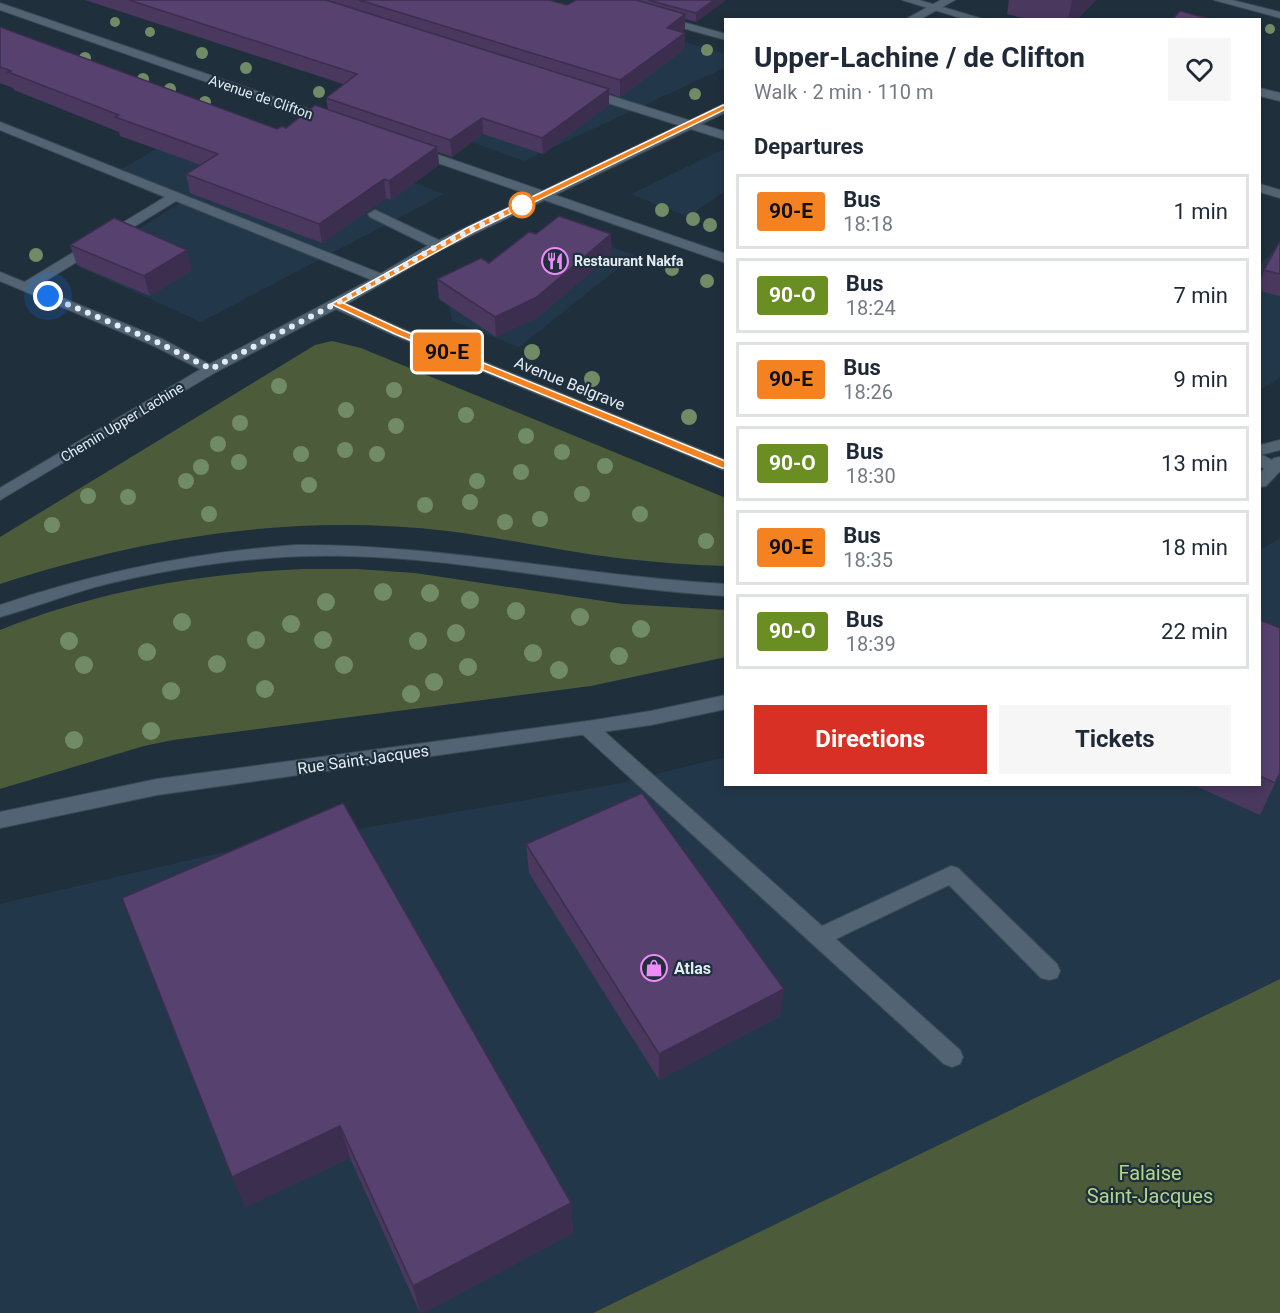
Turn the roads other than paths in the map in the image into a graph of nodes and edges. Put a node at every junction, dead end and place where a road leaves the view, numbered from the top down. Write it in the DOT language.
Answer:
graph roads {
  1 [pos="907,0"];
  2 [pos="950,0"];
  3 [pos="1220,0"];
  4 [pos="1238,2"];
  5 [pos="0,6"];
  6 [pos="934,7"];
  7 [pos="1280,15"];
  8 [pos="650,16"];
  9 [pos="913,18"];
  10 [pos="974,18"];
  11 [pos="724,36"];
  12 [pos="574,89"];
  13 [pos="1261,92"];
  14 [pos="1280,97"];
  15 [pos="724,108"];
  16 [pos="689,125"];
  17 [pos="0,126"];
  18 [pos="344,126"];
  19 [pos="724,135"];
  20 [pos="409,148"];
  21 [pos="1262,192"];
  22 [pos="1280,194"];
  23 [pos="543,195"];
  24 [pos="176,196"];
  25 [pos="375,214"];
  26 [pos="440,246"];
  27 [pos="724,258"];
  28 [pos="0,276"];
  29 [pos="382,279"];
  30 [pos="26,287"];
  31 [pos="336,304"];
  32 [pos="211,369"];
  33 [pos="1280,445"];
  34 [pos="1261,450"];
  35 [pos="1261,459"];
  36 [pos="724,465"];
  37 [pos="1277,465"];
  38 [pos="1261,481"];
  39 [pos="0,495"];
  40 [pos="724,590"];
  41 [pos="0,611"];
  42 [pos="724,702"];
  43 [pos="588,728"];
  44 [pos="0,820"];
  45 [pos="820,937"];
  46 [pos="1049,971"];
  47 [pos="952,1057"];
  1 -- 6 [label="main road"];
  2 -- 6 [label="main road"];
  3 -- 4 [label="main road"];
  4 -- 7 [label="main road"];
  5 -- 18 [label="main road, Avenue de Clifton"];
  6 -- 9 [label="main road"];
  6 -- 10 [label="main road"];
  8 -- 11 [label="main road"];
  12 -- 16 [label="main road"];
  13 -- 14 [label="main road"];
  15 -- 16 [label="main road, Chemin Upper Lachine"];
  16 -- 19 [label="main road"];
  16 -- 23 [label="main road, Chemin Upper Lachine"];
  17 -- 24 [label="main road"];
  20 -- 23 [label="main road"];
  21 -- 22 [label="main road"];
  23 -- 26 [label="main road, Chemin Upper Lachine"];
  23 -- 27 [label="main road"];
  24 -- 29 [label="main road"];
  24 -- 30 [label="main road"];
  25 -- 26 [label="main road"];
  26 -- 29 [label="main road, Chemin Upper Lachine"];
  28 -- 30 [label="main road"];
  29 -- 31 [label="main road, Chemin Upper Lachine"];
  30 -- 32 [label="main road"];
  31 -- 32 [label="main road, Chemin Upper Lachine"];
  31 -- 36 [label="main road, Avenue Belgrave"];
  32 -- 39 [label="main road, Chemin Upper Lachine"];
  33 -- 34 [label="main road"];
  35 -- 37 [label="main road"];
  37 -- 38 [label="main road"];
  40 -- 41 [label="main road"];
  42 -- 43 [label="main road, Rue Saint-Jacques"];
  43 -- 44 [label="main road, Rue Saint-Jacques"];
  43 -- 45 [label="main road"];
  45 -- 46 [label="main road"];
  45 -- 47 [label="main road"];
}
